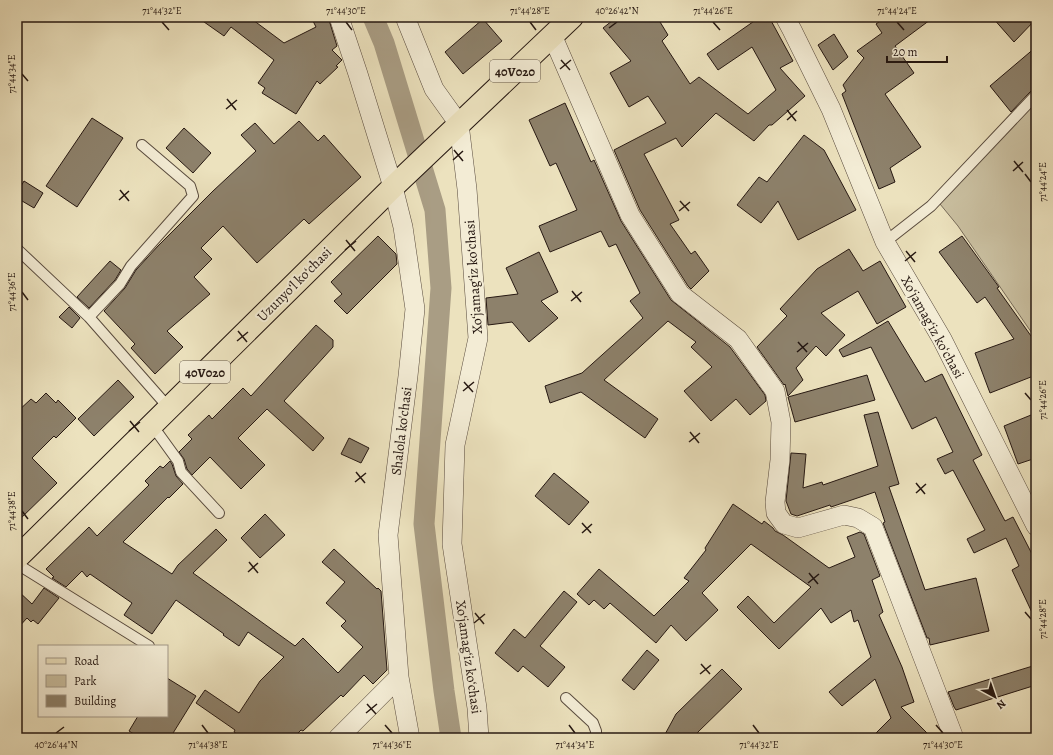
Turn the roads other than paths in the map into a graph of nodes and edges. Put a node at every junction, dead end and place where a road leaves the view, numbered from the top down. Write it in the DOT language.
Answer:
graph roads {
  1 [pos="339,17"];
  2 [pos="405,17"];
  3 [pos="572,17"];
  4 [pos="785,17"];
  5 [pos="552,36"];
  6 [pos="1036,95"];
  7 [pos="459,124"];
  8 [pos="142,145"];
  9 [pos="393,187"];
  10 [pos="885,242"];
  11 [pos="17,249"];
  12 [pos="89,318"];
  13 [pos="168,408"];
  14 [pos="152,425"];
  15 [pos="219,513"];
  16 [pos="1036,526"];
  17 [pos="17,558"];
  18 [pos="17,564"];
  19 [pos="147,645"];
  20 [pos="399,677"];
  21 [pos="566,698"];
  22 [pos="338,738"];
  23 [pos="410,738"];
  24 [pos="479,738"];
  25 [pos="596,738"];
  26 [pos="954,738"];
  1 -- 9 [label="street"];
  2 -- 7 [label="street"];
  3 -- 5 [label="main road, 40V020"];
  4 -- 10 [label="street, Xoʻjamagʻiz koʻchasi"];
  5 -- 7 [label="main road, 40V020"];
  5 -- 26 [label="street"];
  6 -- 10 [label="lane"];
  7 -- 9 [label="main road, 40V020"];
  7 -- 24 [label="street, Xoʻjamagʻiz koʻchasi"];
  8 -- 12 [label="lane"];
  9 -- 13 [label="main road, Uzunyoʻl koʻchasi / 40V020"];
  9 -- 20 [label="street, Shalola ko'chasi"];
  10 -- 16 [label="street, Xoʻjamagʻiz koʻchasi"];
  11 -- 12 [label="lane"];
  12 -- 13 [label="lane"];
  13 -- 14 [label="main road, Uzunyoʻl koʻchasi / 40V020"];
  14 -- 15 [label="lane"];
  14 -- 17 [label="main road, Uzunyoʻl koʻchasi / 40V020"];
  18 -- 19 [label="lane"];
  20 -- 22 [label="street"];
  20 -- 23 [label="street, Shalola ko'chasi"];
  21 -- 25 [label="lane"];
}
